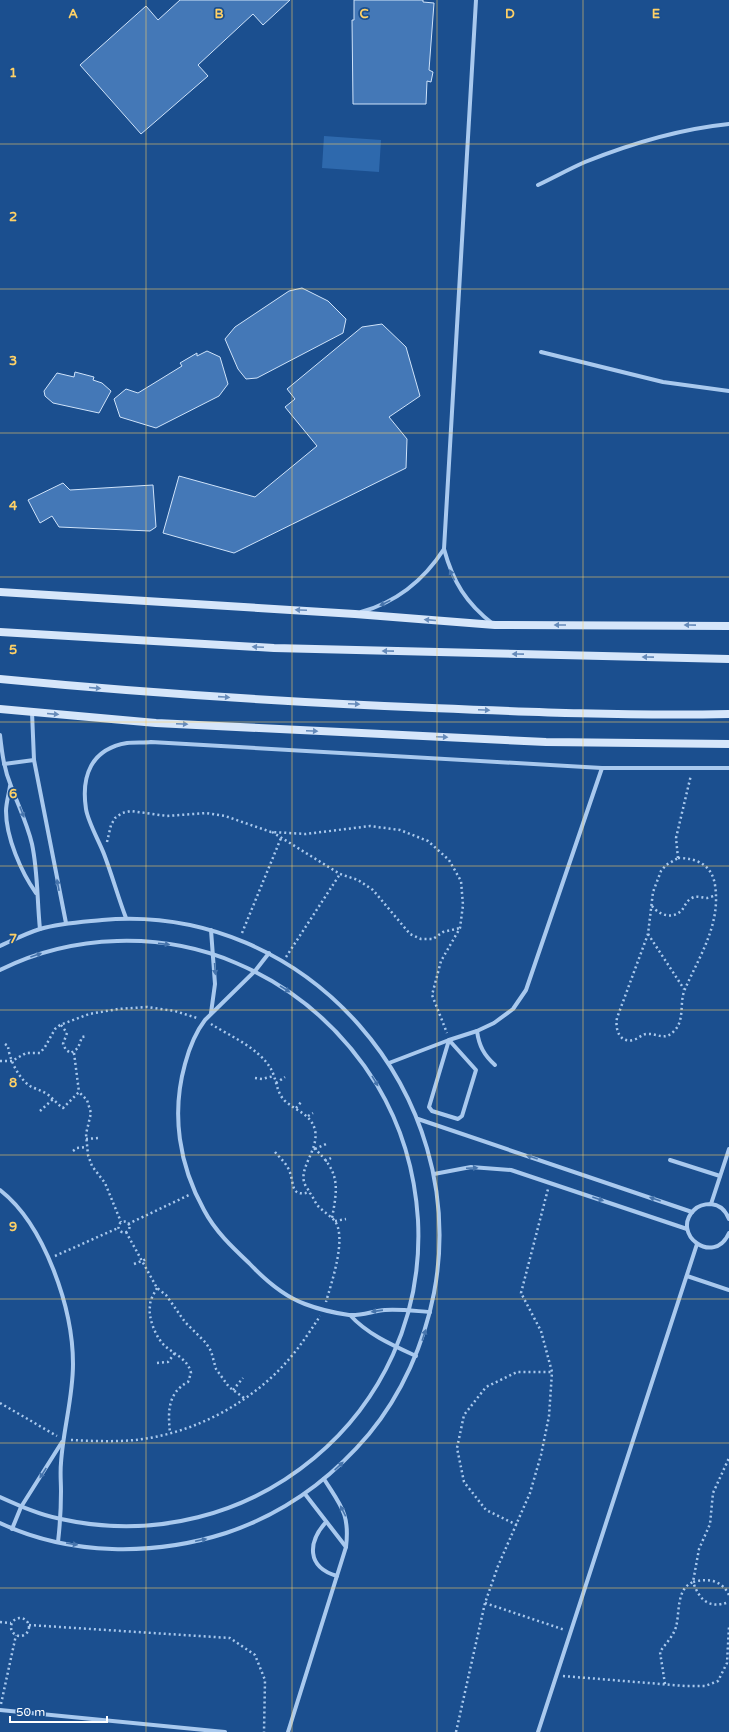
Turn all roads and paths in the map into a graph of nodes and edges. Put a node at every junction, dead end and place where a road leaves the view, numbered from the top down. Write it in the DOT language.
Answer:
graph roads {
  1 [pos="476,0"];
  2 [pos="729,124"];
  3 [pos="538,185"];
  4 [pos="541,352"];
  5 [pos="729,391"];
  6 [pos="444,549"];
  7 [pos="0,592"];
  8 [pos="356,614"];
  9 [pos="495,625"];
  10 [pos="729,626"];
  11 [pos="0,632"];
  12 [pos="729,659"];
  13 [pos="0,679"];
  14 [pos="0,709"];
  15 [pos="32,712"];
  16 [pos="729,714"];
  17 [pos="0,735"];
  18 [pos="729,744"];
  19 [pos="34,760"];
  20 [pos="4,764"];
  21 [pos="602,768"];
  22 [pos="694,768"];
  23 [pos="729,768"];
  24 [pos="10,786"];
  25 [pos="271,832"];
  26 [pos="281,838"];
  27 [pos="104,855"];
  28 [pos="678,858"];
  29 [pos="340,874"];
  30 [pos="36,893"];
  31 [pos="716,895"];
  32 [pos="652,906"];
  33 [pos="126,918"];
  34 [pos="66,923"];
  35 [pos="460,928"];
  36 [pos="40,929"];
  37 [pos="211,930"];
  38 [pos="648,934"];
  39 [pos="239,940"];
  40 [pos="0,946"];
  41 [pos="213,953"];
  42 [pos="269,953"];
  43 [pos="283,961"];
  44 [pos="0,970"];
  45 [pos="255,971"];
  46 [pos="684,990"];
  47 [pos="211,1014"];
  48 [pos="205,1020"];
  49 [pos="61,1025"];
  50 [pos="477,1031"];
  51 [pos="87,1036"];
  52 [pos="449,1040"];
  53 [pos="5,1044"];
  54 [pos="74,1052"];
  55 [pos="0,1061"];
  56 [pos="12,1061"];
  57 [pos="389,1063"];
  58 [pos="495,1065"];
  59 [pos="274,1076"];
  60 [pos="285,1077"];
  61 [pos="255,1078"];
  62 [pos="276,1083"];
  63 [pos="79,1092"];
  64 [pos="53,1099"];
  65 [pos="302,1101"];
  66 [pos="296,1108"];
  67 [pos="40,1111"];
  68 [pos="313,1113"];
  69 [pos="308,1116"];
  70 [pos="418,1118"];
  71 [pos="98,1138"];
  72 [pos="86,1139"];
  73 [pos="326,1144"];
  74 [pos="86,1147"];
  75 [pos="315,1149"];
  76 [pos="729,1149"];
  77 [pos="73,1151"];
  78 [pos="275,1152"];
  79 [pos="331,1158"];
  80 [pos="670,1160"];
  81 [pos="325,1161"];
  82 [pos="434,1174"];
  83 [pos="720,1176"];
  84 [pos="550,1183"];
  85 [pos="0,1190"];
  86 [pos="195,1192"];
  87 [pos="310,1192"];
  88 [pos="710,1204"];
  89 [pos="692,1212"];
  90 [pos="332,1218"];
  91 [pos="346,1219"];
  92 [pos="729,1219"];
  93 [pos="335,1221"];
  94 [pos="121,1222"];
  95 [pos="128,1224"];
  96 [pos="118,1228"];
  97 [pos="687,1229"];
  98 [pos="126,1232"];
  99 [pos="729,1233"];
  100 [pos="724,1241"];
  101 [pos="729,1243"];
  102 [pos="698,1244"];
  103 [pos="49,1259"];
  104 [pos="147,1259"];
  105 [pos="142,1261"];
  106 [pos="134,1264"];
  107 [pos="687,1276"];
  108 [pos="157,1288"];
  109 [pos="729,1290"];
  110 [pos="324,1309"];
  111 [pos="409,1310"];
  112 [pos="430,1312"];
  113 [pos="350,1315"];
  114 [pos="396,1347"];
  115 [pos="175,1353"];
  116 [pos="416,1356"];
  117 [pos="157,1363"];
  118 [pos="552,1372"];
  119 [pos="242,1378"];
  120 [pos="233,1390"];
  121 [pos="244,1399"];
  122 [pos="0,1403"];
  123 [pos="170,1433"];
  124 [pos="64,1440"];
  125 [pos="729,1458"];
  126 [pos="324,1479"];
  127 [pos="305,1494"];
  128 [pos="0,1497"];
  129 [pos="21,1507"];
  130 [pos="60,1519"];
  131 [pos="326,1522"];
  132 [pos="0,1523"];
  133 [pos="517,1525"];
  134 [pos="12,1528"];
  135 [pos="58,1542"];
  136 [pos="346,1547"];
  137 [pos="337,1576"];
  138 [pos="693,1582"];
  139 [pos="729,1595"];
  140 [pos="729,1602"];
  141 [pos="485,1603"];
  142 [pos="0,1622"];
  143 [pos="11,1623"];
  144 [pos="29,1625"];
  145 [pos="729,1627"];
  146 [pos="571,1632"];
  147 [pos="16,1635"];
  148 [pos="557,1675"];
  149 [pos="665,1684"];
  150 [pos="0,1710"];
  151 [pos="225,1732"];
  152 [pos="264,1732"];
  153 [pos="288,1732"];
  154 [pos="456,1732"];
  155 [pos="538,1732"];
  1 -- 6 [label="street"];
  2 -- 3 [label="street"];
  4 -- 5 [label="street"];
  6 -- 8 [label="street, one-way"];
  9 -- 6 [label="street, one-way"];
  8 -- 7 [label="street, one-way"];
  9 -- 8 [label="street, one-way"];
  10 -- 9 [label="street, one-way"];
  12 -- 11 [label="street, one-way"];
  13 -- 16 [label="street, one-way"];
  14 -- 15 [label="street"];
  15 -- 18 [label="street, one-way"];
  15 -- 19 [label="street"];
  17 -- 20 [label="street"];
  19 -- 20 [label="street"];
  34 -- 19 [label="street, one-way"];
  20 -- 24 [label="street"];
  21 -- 22 [label="street"];
  21 -- 27 [label="street"];
  21 -- 50 [label="street"];
  22 -- 23 [label="street"];
  22 -- 28 [label="path"];
  24 -- 30 [label="street, one-way"];
  24 -- 30 [label="street"];
  25 -- 26 [label="path"];
  25 -- 27 [label="path"];
  25 -- 35 [label="path"];
  26 -- 29 [label="path"];
  26 -- 39 [label="path"];
  27 -- 33 [label="street"];
  28 -- 31 [label="path"];
  28 -- 32 [label="path"];
  29 -- 35 [label="path"];
  29 -- 43 [label="path"];
  30 -- 36 [label="street"];
  31 -- 32 [label="path"];
  31 -- 46 [label="path"];
  32 -- 38 [label="path"];
  33 -- 34 [label="street"];
  33 -- 37 [label="street"];
  34 -- 36 [label="street"];
  35 -- 52 [label="path"];
  36 -- 40 [label="street"];
  37 -- 39 [label="street"];
  37 -- 41 [label="street"];
  38 -- 46 [label="path"];
  38 -- 46 [label="path"];
  39 -- 42 [label="street"];
  44 -- 41 [label="street, one-way"];
  41 -- 45 [label="street"];
  41 -- 47 [label="street, one-way"];
  42 -- 43 [label="street"];
  42 -- 45 [label="street"];
  43 -- 57 [label="street"];
  45 -- 47 [label="street"];
  45 -- 111 [label="street, one-way"];
  47 -- 48 [label="street"];
  48 -- 49 [label="path"];
  48 -- 59 [label="path"];
  48 -- 86 [label="street"];
  49 -- 54 [label="path"];
  49 -- 56 [label="path"];
  50 -- 52 [label="street"];
  50 -- 58 [label="street"];
  51 -- 54 [label="path"];
  52 -- 52 [label="street"];
  52 -- 57 [label="street"];
  53 -- 56 [label="path"];
  54 -- 63 [label="path"];
  55 -- 56 [label="path"];
  56 -- 64 [label="path"];
  57 -- 70 [label="street"];
  59 -- 61 [label="path"];
  59 -- 62 [label="path"];
  60 -- 62 [label="path"];
  62 -- 66 [label="path"];
  63 -- 64 [label="path"];
  63 -- 72 [label="path"];
  64 -- 67 [label="path"];
  65 -- 66 [label="path"];
  66 -- 69 [label="path"];
  68 -- 69 [label="path"];
  69 -- 75 [label="path"];
  70 -- 82 [label="street"];
  89 -- 70 [label="street, one-way"];
  71 -- 72 [label="path"];
  72 -- 74 [label="path"];
  73 -- 75 [label="path"];
  74 -- 77 [label="path"];
  74 -- 94 [label="path"];
  75 -- 81 [label="path"];
  75 -- 87 [label="path"];
  76 -- 83 [label="street"];
  78 -- 87 [label="path"];
  79 -- 81 [label="path"];
  80 -- 83 [label="street"];
  81 -- 90 [label="path"];
  82 -- 84 [label="street, one-way"];
  82 -- 112 [label="street"];
  83 -- 88 [label="street"];
  84 -- 97 [label="street, one-way"];
  84 -- 118 [label="path"];
  85 -- 103 [label="street"];
  86 -- 95 [label="path"];
  86 -- 110 [label="street"];
  87 -- 90 [label="path"];
  88 -- 89 [label="street"];
  88 -- 92 [label="street"];
  89 -- 97 [label="street"];
  90 -- 93 [label="path"];
  91 -- 93 [label="path"];
  93 -- 110 [label="path"];
  94 -- 95 [label="path"];
  94 -- 96 [label="path"];
  95 -- 98 [label="path"];
  96 -- 98 [label="path"];
  96 -- 103 [label="path"];
  97 -- 102 [label="street"];
  98 -- 105 [label="path"];
  99 -- 100 [label="street"];
  100 -- 101 [label="street"];
  100 -- 102 [label="street"];
  102 -- 107 [label="street"];
  103 -- 124 [label="street"];
  104 -- 105 [label="path"];
  105 -- 106 [label="path"];
  105 -- 108 [label="path"];
  107 -- 109 [label="street"];
  107 -- 146 [label="street"];
  108 -- 115 [label="path"];
  108 -- 120 [label="path"];
  110 -- 113 [label="street"];
  110 -- 121 [label="path"];
  111 -- 112 [label="street"];
  111 -- 113 [label="street, one-way"];
  111 -- 114 [label="street"];
  116 -- 112 [label="street, one-way"];
  113 -- 114 [label="street"];
  114 -- 116 [label="street"];
  114 -- 130 [label="street"];
  115 -- 117 [label="path"];
  115 -- 123 [label="path"];
  126 -- 116 [label="street, one-way"];
  118 -- 133 [label="path"];
  118 -- 133 [label="path"];
  119 -- 120 [label="path"];
  120 -- 121 [label="path"];
  121 -- 123 [label="path"];
  122 -- 124 [label="path"];
  123 -- 124 [label="path"];
  124 -- 129 [label="street, one-way"];
  124 -- 130 [label="street"];
  125 -- 138 [label="path"];
  126 -- 127 [label="street"];
  136 -- 126 [label="street, one-way"];
  127 -- 131 [label="street"];
  135 -- 127 [label="street, one-way"];
  128 -- 129 [label="street"];
  129 -- 130 [label="street"];
  129 -- 134 [label="street"];
  130 -- 135 [label="street"];
  131 -- 136 [label="street"];
  131 -- 137 [label="street"];
  132 -- 134 [label="street"];
  133 -- 141 [label="path"];
  134 -- 135 [label="street"];
  136 -- 137 [label="street"];
  137 -- 153 [label="street"];
  138 -- 139 [label="path"];
  138 -- 140 [label="path"];
  138 -- 149 [label="path"];
  141 -- 146 [label="path"];
  141 -- 154 [label="path"];
  142 -- 143 [label="path"];
  143 -- 144 [label="path"];
  143 -- 147 [label="path"];
  144 -- 147 [label="path"];
  144 -- 152 [label="path"];
  145 -- 149 [label="path"];
  146 -- 148 [label="street"];
  147 -- 150 [label="path"];
  148 -- 149 [label="path"];
  148 -- 155 [label="street"];
  150 -- 151 [label="street"];
}
